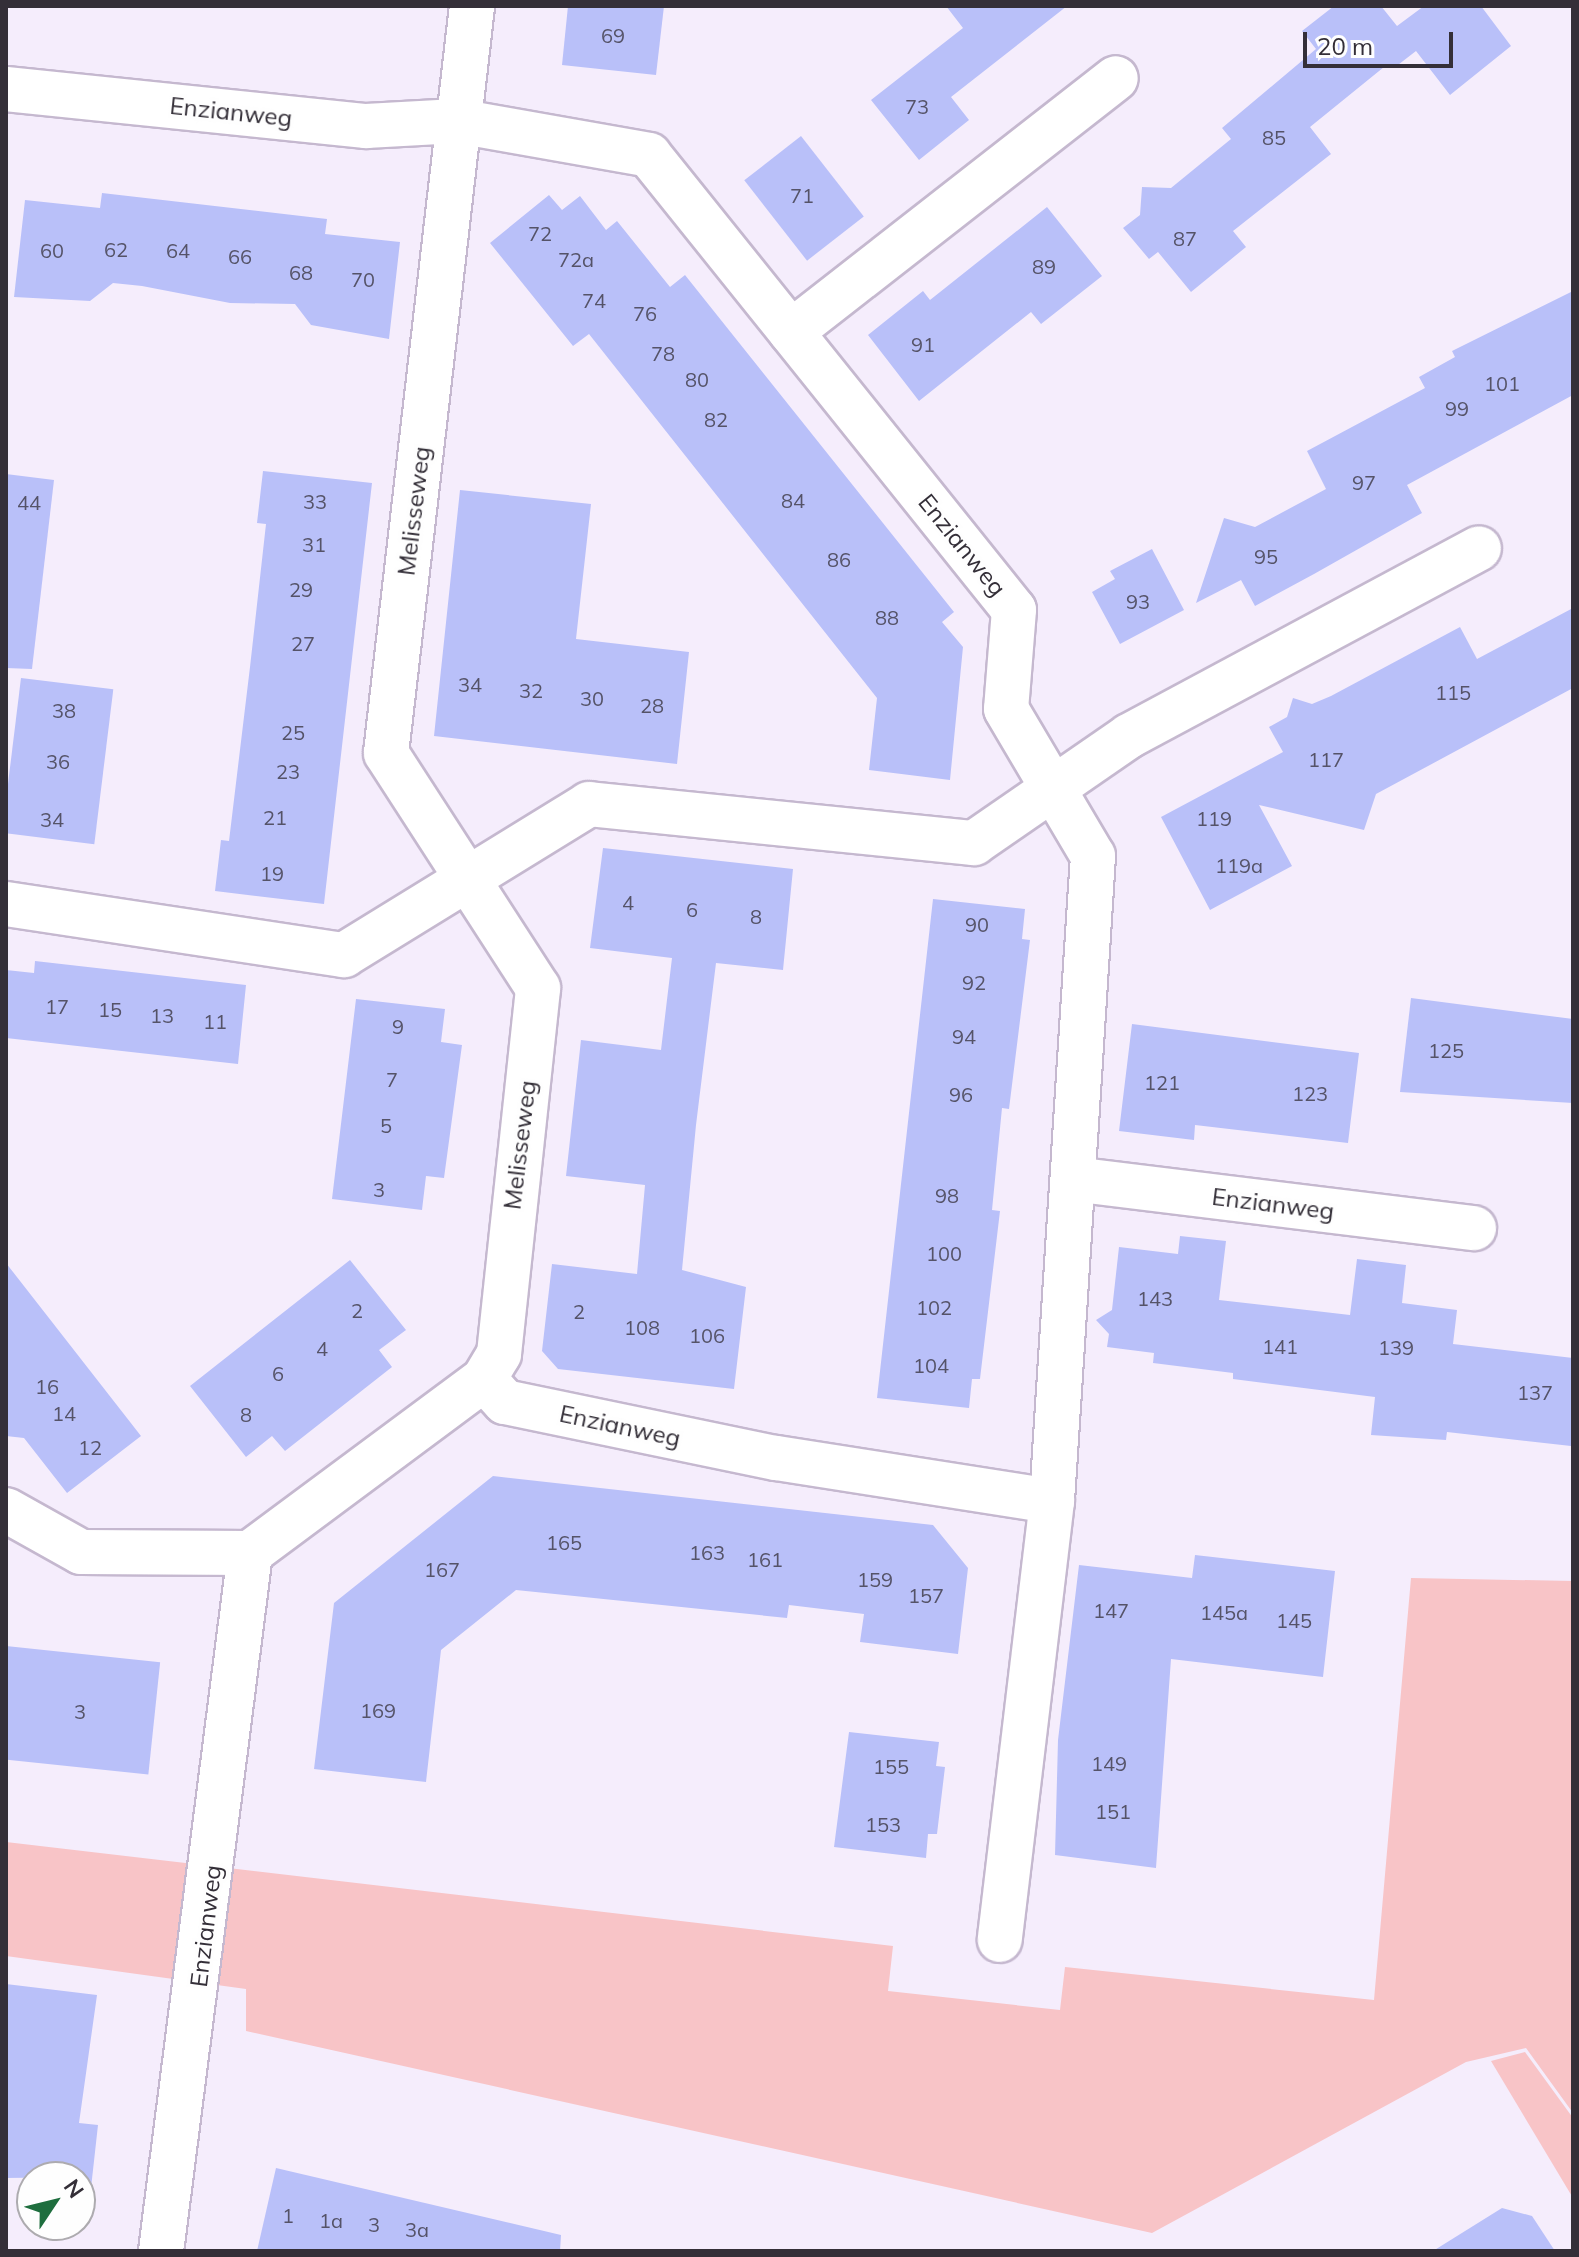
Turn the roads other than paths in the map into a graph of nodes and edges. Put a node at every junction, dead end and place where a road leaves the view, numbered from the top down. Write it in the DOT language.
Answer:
graph roads {
  1 [pos="472,6"];
  2 [pos="1116,78"];
  3 [pos="6,89"];
  4 [pos="457,121"];
  5 [pos="791,332"];
  6 [pos="1479,548"];
  7 [pos="1053,788"];
  8 [pos="467,879"];
  9 [pos="6,904"];
  10 [pos="1073,1179"];
  11 [pos="1474,1228"];
  12 [pos="484,1379"];
  13 [pos="1052,1501"];
  14 [pos="6,1510"];
  15 [pos="250,1553"];
  16 [pos="1000,1940"];
  17 [pos="161,2251"];
  1 -- 4 [label="street"];
  2 -- 5 [label="street"];
  3 -- 4 [label="street, Enzianweg"];
  4 -- 5 [label="street, Enzianweg"];
  4 -- 8 [label="street, Melisseweg"];
  5 -- 7 [label="street, Enzianweg"];
  6 -- 7 [label="street"];
  7 -- 8 [label="street"];
  7 -- 10 [label="street, Enzianweg"];
  8 -- 9 [label="street"];
  8 -- 12 [label="street, Melisseweg"];
  10 -- 11 [label="street, Enzianweg"];
  10 -- 13 [label="street, Enzianweg"];
  12 -- 13 [label="street, Enzianweg"];
  12 -- 15 [label="street"];
  13 -- 16 [label="street, Enzianweg"];
  14 -- 15 [label="street"];
  15 -- 17 [label="street, Enzianweg"];
}
